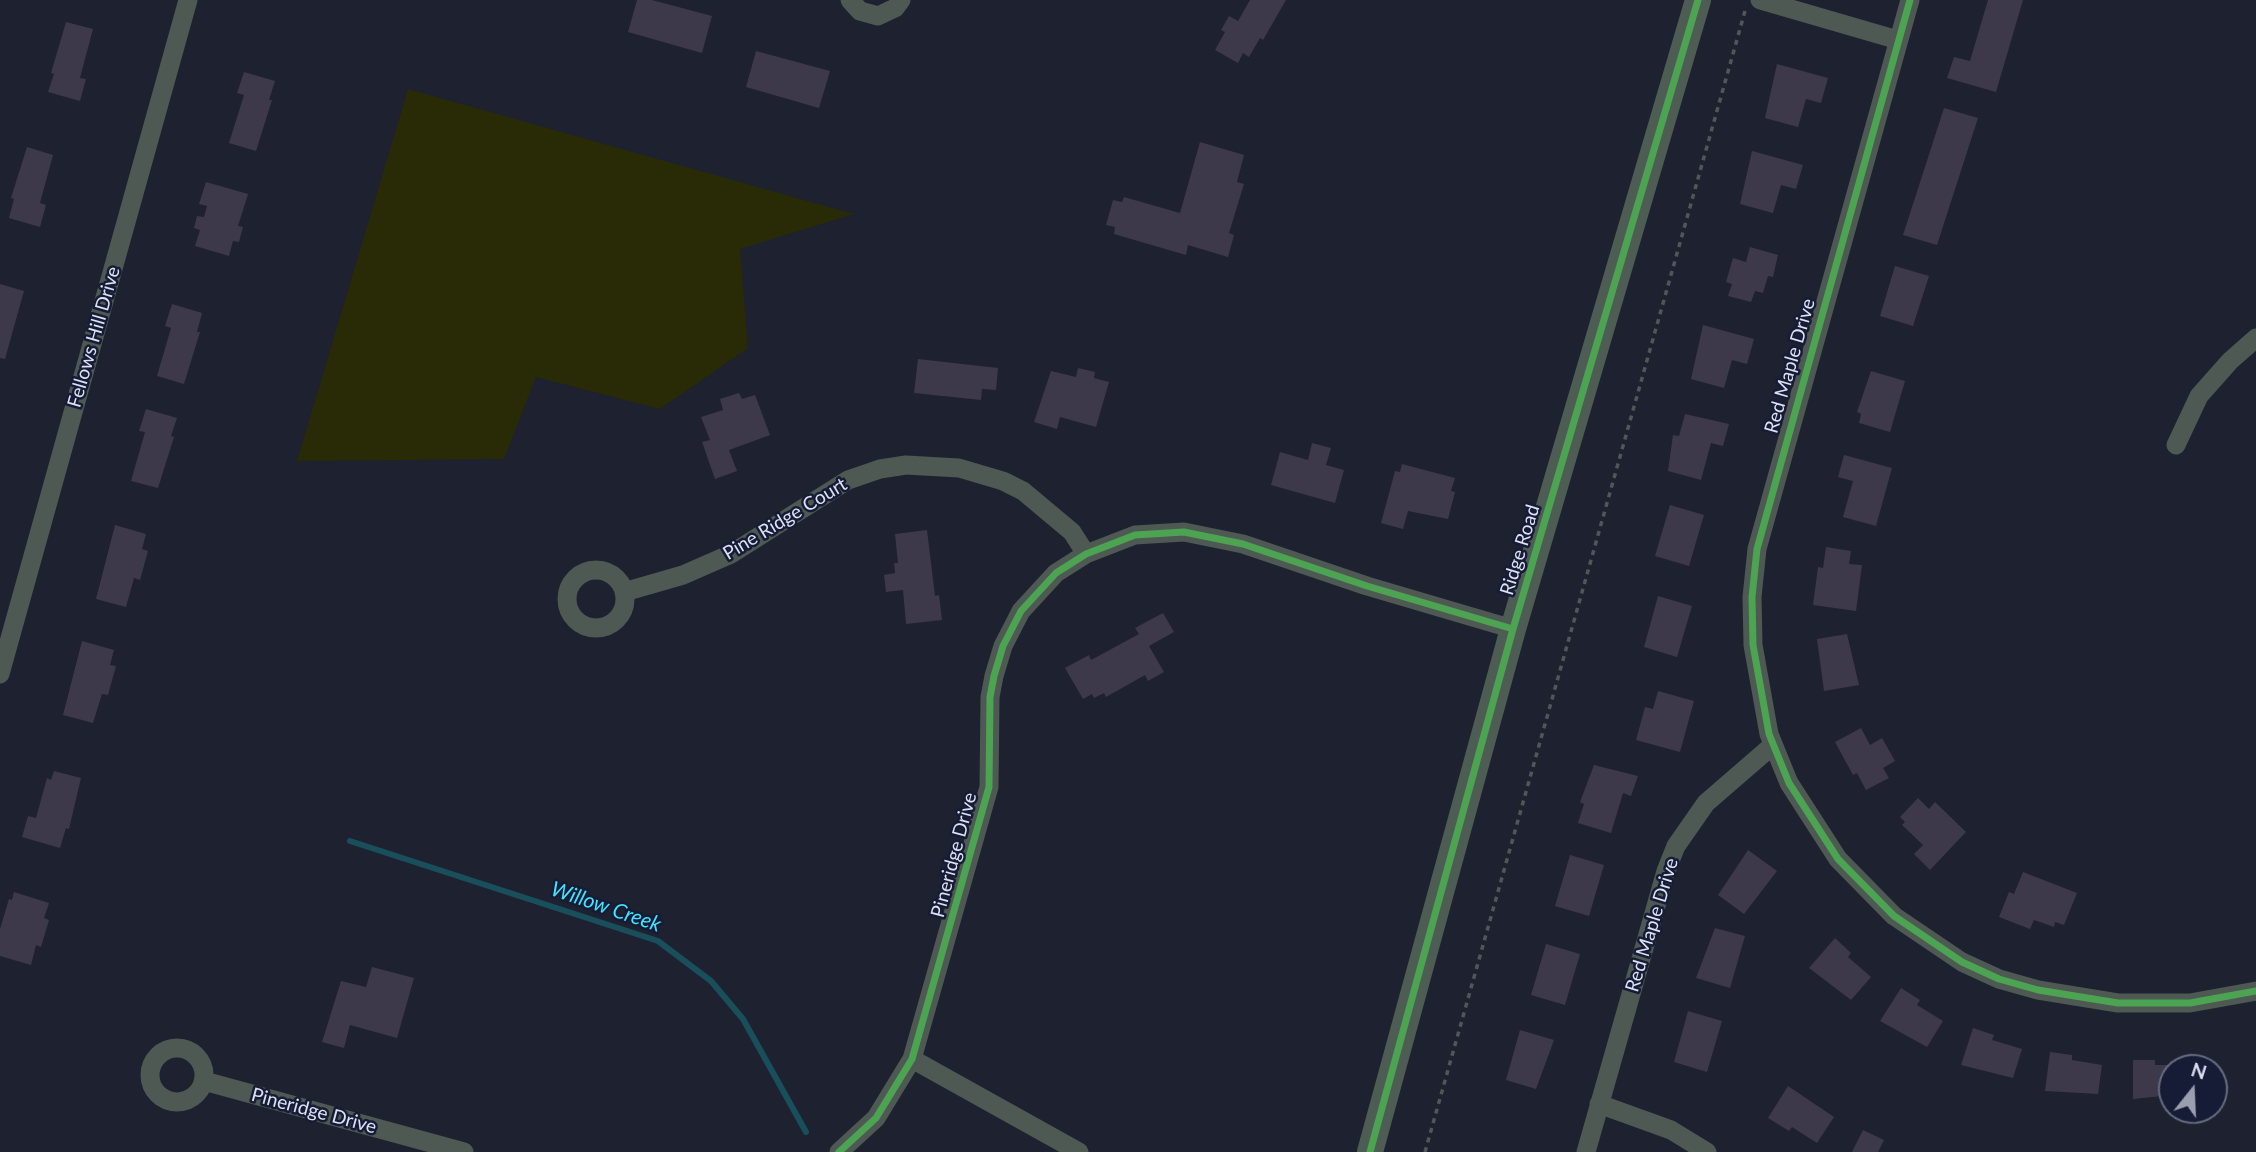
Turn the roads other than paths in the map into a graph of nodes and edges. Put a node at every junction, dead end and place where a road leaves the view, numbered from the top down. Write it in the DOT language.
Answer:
graph roads {
  1 [pos="188,0"];
  2 [pos="850,0"];
  3 [pos="901,0"];
  4 [pos="1698,0"];
  5 [pos="1760,0"];
  6 [pos="1910,0"];
  7 [pos="1898,40"];
  8 [pos="2256,338"];
  9 [pos="2176,445"];
  10 [pos="1086,554"];
  11 [pos="624,592"];
  12 [pos="1513,629"];
  13 [pos="0,674"];
  14 [pos="1773,745"];
  15 [pos="2256,991"];
  16 [pos="912,1059"];
  17 [pos="204,1082"];
  18 [pos="1599,1104"];
  19 [pos="464,1152"];
  20 [pos="839,1152"];
  21 [pos="1079,1152"];
  22 [pos="1370,1152"];
  23 [pos="1586,1152"];
  24 [pos="1707,1152"];
  1 -- 13 [label="street, Fellows Hill Drive"];
  2 -- 3 [label="street"];
  4 -- 12 [label="street, Ridge Road"];
  5 -- 7 [label="street"];
  6 -- 7 [label="street, Red Maple Drive"];
  7 -- 14 [label="street, Red Maple Drive"];
  8 -- 9 [label="street"];
  10 -- 11 [label="street, Pine Ridge Court"];
  10 -- 12 [label="street, Pineridge Drive"];
  10 -- 16 [label="street, Pineridge Drive"];
  12 -- 22 [label="street, Ridge Road"];
  14 -- 15 [label="street"];
  14 -- 18 [label="street, Red Maple Drive"];
  16 -- 20 [label="street, Pineridge Drive"];
  16 -- 21 [label="street"];
  17 -- 19 [label="street, Pineridge Drive"];
  18 -- 23 [label="street, Red Maple Drive"];
  18 -- 24 [label="street"];
}
